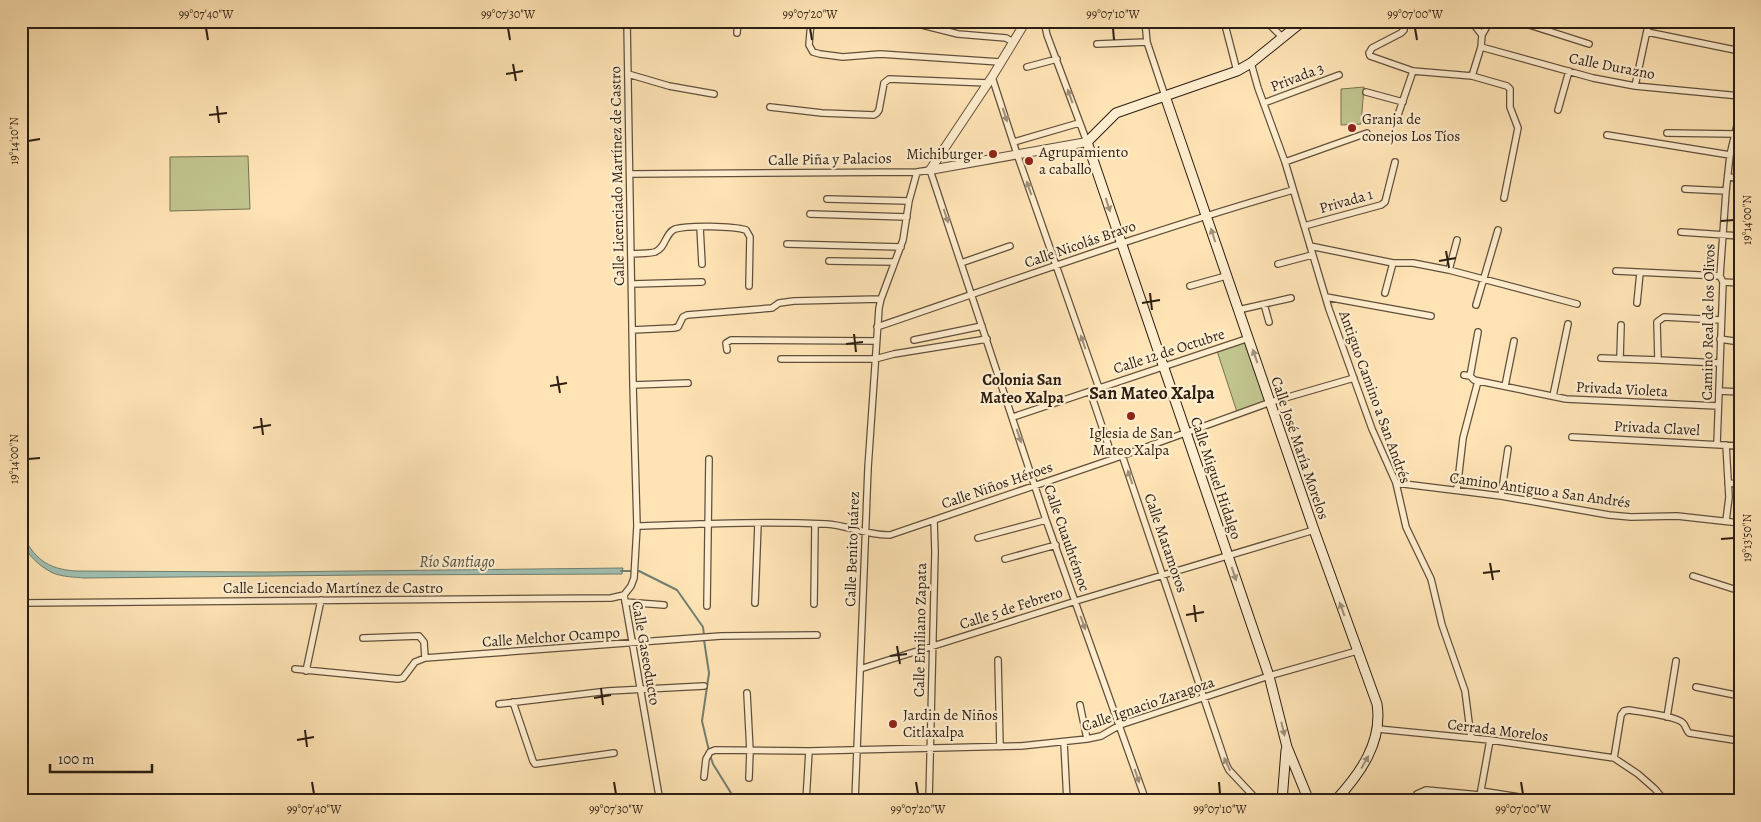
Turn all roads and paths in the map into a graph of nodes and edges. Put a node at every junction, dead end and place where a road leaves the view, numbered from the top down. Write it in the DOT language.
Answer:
graph roads {
  1 [pos="627,21"];
  2 [pos="738,21"];
  3 [pos="810,21"];
  4 [pos="1044,21"];
  5 [pos="1145,21"];
  6 [pos="1224,21"];
  7 [pos="1266,21"];
  8 [pos="1303,21"];
  9 [pos="1405,21"];
  10 [pos="1471,21"];
  11 [pos="1490,21"];
  12 [pos="1649,21"];
  13 [pos="910,22"];
  14 [pos="1025,22"];
  15 [pos="1521,22"];
  16 [pos="1647,32"];
  17 [pos="737,33"];
  18 [pos="1482,35"];
  19 [pos="1283,38"];
  20 [pos="1013,42"];
  21 [pos="1147,42"];
  22 [pos="1097,44"];
  23 [pos="1590,44"];
  24 [pos="1481,47"];
  25 [pos="1740,51"];
  26 [pos="1057,59"];
  27 [pos="1000,62"];
  28 [pos="1251,63"];
  29 [pos="1027,66"];
  30 [pos="1238,71"];
  31 [pos="1412,71"];
  32 [pos="1569,71"];
  33 [pos="628,74"];
  34 [pos="1339,75"];
  35 [pos="1472,76"];
  36 [pos="990,80"];
  37 [pos="1635,86"];
  38 [pos="1366,92"];
  39 [pos="714,94"];
  40 [pos="1165,96"];
  41 [pos="1740,96"];
  42 [pos="1403,102"];
  43 [pos="1264,104"];
  44 [pos="770,107"];
  45 [pos="1558,110"];
  46 [pos="1740,113"];
  47 [pos="1398,115"];
  48 [pos="1079,123"];
  49 [pos="1367,133"];
  50 [pos="1667,133"];
  51 [pos="1735,134"];
  52 [pos="1608,135"];
  53 [pos="1014,142"];
  54 [pos="1087,142"];
  55 [pos="1017,154"];
  56 [pos="1730,155"];
  57 [pos="1284,162"];
  58 [pos="1395,162"];
  59 [pos="930,170"];
  60 [pos="917,172"];
  61 [pos="630,174"];
  62 [pos="1728,177"];
  63 [pos="1740,178"];
  64 [pos="1685,189"];
  65 [pos="1293,190"];
  66 [pos="1726,191"];
  67 [pos="1504,198"];
  68 [pos="828,199"];
  69 [pos="909,201"];
  70 [pos="810,214"];
  71 [pos="1207,215"];
  72 [pos="907,217"];
  73 [pos="1304,226"];
  74 [pos="700,227"];
  75 [pos="1498,230"];
  76 [pos="1681,232"];
  77 [pos="1723,234"];
  78 [pos="1740,236"];
  79 [pos="1457,240"];
  80 [pos="1120,243"];
  81 [pos="787,244"];
  82 [pos="1010,246"];
  83 [pos="1310,246"];
  84 [pos="901,248"];
  85 [pos="631,254"];
  86 [pos="1312,255"];
  87 [pos="829,261"];
  88 [pos="894,262"];
  89 [pos="961,263"];
  90 [pos="1393,263"];
  91 [pos="702,264"];
  92 [pos="1278,264"];
  93 [pos="1056,265"];
  94 [pos="1449,270"];
  95 [pos="1616,271"];
  96 [pos="1640,273"];
  97 [pos="1226,276"];
  98 [pos="1720,276"];
  99 [pos="1484,278"];
  100 [pos="702,282"];
  101 [pos="1723,282"];
  102 [pos="632,284"];
  103 [pos="1740,284"];
  104 [pos="749,286"];
  105 [pos="1190,286"];
  106 [pos="1385,292"];
  107 [pos="971,295"];
  108 [pos="1326,297"];
  109 [pos="1291,298"];
  110 [pos="880,300"];
  111 [pos="1637,303"];
  112 [pos="1264,304"];
  113 [pos="1577,304"];
  114 [pos="1476,305"];
  115 [pos="1238,310"];
  116 [pos="1431,316"];
  117 [pos="1721,320"];
  118 [pos="1269,322"];
  119 [pos="1568,324"];
  120 [pos="1621,325"];
  121 [pos="982,326"];
  122 [pos="877,327"];
  123 [pos="632,330"];
  124 [pos="1478,332"];
  125 [pos="1249,338"];
  126 [pos="987,339"];
  127 [pos="1720,339"];
  128 [pos="914,340"];
  129 [pos="876,341"];
  130 [pos="1514,341"];
  131 [pos="1740,342"];
  132 [pos="727,350"];
  133 [pos="1601,358"];
  134 [pos="1620,358"];
  135 [pos="781,359"];
  136 [pos="875,359"];
  137 [pos="1658,360"];
  138 [pos="1719,363"];
  139 [pos="1164,366"];
  140 [pos="1354,378"];
  141 [pos="1478,381"];
  142 [pos="688,383"];
  143 [pos="632,385"];
  144 [pos="1505,386"];
  145 [pos="1099,388"];
  146 [pos="1090,391"];
  147 [pos="1719,391"];
  148 [pos="1740,392"];
  149 [pos="1553,396"];
  150 [pos="1271,402"];
  151 [pos="1718,406"];
  152 [pos="1012,417"];
  153 [pos="1187,433"];
  154 [pos="1572,437"];
  155 [pos="1717,444"];
  156 [pos="1726,445"];
  157 [pos="1740,446"];
  158 [pos="1508,449"];
  159 [pos="1122,456"];
  160 [pos="709,459"];
  161 [pos="1113,459"];
  162 [pos="1396,482"];
  163 [pos="1728,483"];
  164 [pos="1036,484"];
  165 [pos="1740,484"];
  166 [pos="1457,490"];
  167 [pos="1501,496"];
  168 [pos="934,520"];
  169 [pos="1046,520"];
  170 [pos="1726,521"];
  171 [pos="1740,523"];
  172 [pos="707,524"];
  173 [pos="758,524"];
  174 [pos="815,524"];
  175 [pos="637,526"];
  176 [pos="1314,530"];
  177 [pos="866,534"];
  178 [pos="978,538"];
  179 [pos="1056,546"];
  180 [pos="1228,555"];
  181 [pos="1004,559"];
  182 [pos="1164,575"];
  183 [pos="1693,576"];
  184 [pos="1740,591"];
  185 [pos="624,595"];
  186 [pos="321,600"];
  187 [pos="1076,601"];
  188 [pos="625,602"];
  189 [pos="21,603"];
  190 [pos="755,603"];
  191 [pos="814,604"];
  192 [pos="664,605"];
  193 [pos="707,606"];
  194 [pos="817,635"];
  195 [pos="363,638"];
  196 [pos="632,643"];
  197 [pos="932,646"];
  198 [pos="1357,651"];
  199 [pos="424,658"];
  200 [pos="998,660"];
  201 [pos="1676,661"];
  202 [pos="860,669"];
  203 [pos="295,670"];
  204 [pos="306,671"];
  205 [pos="1269,676"];
  206 [pos="704,686"];
  207 [pos="1696,686"];
  208 [pos="640,691"];
  209 [pos="747,693"];
  210 [pos="1740,696"];
  211 [pos="1205,698"];
  212 [pos="513,702"];
  213 [pos="498,704"];
  214 [pos="1080,704"];
  215 [pos="1667,717"];
  216 [pos="1120,726"];
  217 [pos="1378,729"];
  218 [pos="1471,738"];
  219 [pos="1087,739"];
  220 [pos="1490,740"];
  221 [pos="1740,741"];
  222 [pos="1064,743"];
  223 [pos="1000,747"];
  224 [pos="1287,747"];
  225 [pos="930,749"];
  226 [pos="857,750"];
  227 [pos="750,751"];
  228 [pos="809,751"];
  229 [pos="614,753"];
  230 [pos="1614,758"];
  231 [pos="704,777"];
  232 [pos="749,778"];
  233 [pos="1740,792"];
  234 [pos="1417,794"];
  235 [pos="659,796"];
  236 [pos="1480,796"];
  237 [pos="806,801"];
  238 [pos="855,801"];
  239 [pos="929,801"];
  240 [pos="1066,801"];
  241 [pos="1146,801"];
  242 [pos="1258,801"];
  243 [pos="1282,801"];
  244 [pos="1309,801"];
  245 [pos="1335,801"];
  246 [pos="1546,801"];
  247 [pos="1665,801"];
  248 [pos="1738,801"];
  1 -- 33 [label="street, Calle Licenciado Martínez de Castro"];
  2 -- 17 [label="street"];
  3 -- 27 [label="street"];
  4 -- 26 [label="street, Calle Miguel Hidalgo"];
  5 -- 21 [label="street"];
  6 -- 30 [label="street"];
  7 -- 19 [label="street"];
  8 -- 19 [label="main road"];
  9 -- 31 [label="street"];
  10 -- 18 [label="street"];
  11 -- 18 [label="street"];
  12 -- 16 [label="street"];
  13 -- 20 [label="street"];
  14 -- 20 [label="street"];
  15 -- 23 [label="street"];
  16 -- 25 [label="street"];
  16 -- 37 [label="street"];
  18 -- 24 [label="street"];
  19 -- 28 [label="main road"];
  20 -- 27 [label="street"];
  21 -- 22 [label="street"];
  21 -- 40 [label="street"];
  24 -- 32 [label="street, Calle Durazno"];
  24 -- 35 [label="street"];
  26 -- 29 [label="street"];
  48 -- 26 [label="street, Calle Miguel Hidalgo, one-way"];
  27 -- 36 [label="street"];
  28 -- 30 [label="main road"];
  28 -- 43 [label="street, Antiguo Camino a San Andrés"];
  30 -- 40 [label="main road"];
  31 -- 35 [label="street"];
  31 -- 42 [label="street"];
  32 -- 37 [label="street, Calle Durazno"];
  32 -- 45 [label="street"];
  33 -- 39 [label="street"];
  33 -- 61 [label="street, Calle Licenciado Martínez de Castro"];
  34 -- 43 [label="street, Privada 3"];
  35 -- 67 [label="street"];
  36 -- 44 [label="street"];
  36 -- 53 [label="street, one-way"];
  36 -- 59 [label="street"];
  37 -- 41 [label="street, Calle Durazno"];
  38 -- 42 [label="street"];
  40 -- 54 [label="main road"];
  40 -- 71 [label="main road, Calle José María Morelos"];
  42 -- 47 [label="street"];
  43 -- 57 [label="street, Antiguo Camino a San Andrés"];
  46 -- 51 [label="street, Camino Real de los Olivos"];
  48 -- 53 [label="street"];
  48 -- 54 [label="street, Calle Miguel Hidalgo"];
  49 -- 57 [label="street"];
  50 -- 51 [label="street"];
  51 -- 56 [label="street, Camino Real de los Olivos"];
  52 -- 56 [label="street"];
  53 -- 55 [label="street"];
  54 -- 55 [label="street, Calle Piña y Palacios"];
  54 -- 80 [label="main road, Calle Miguel Hidalgo, one-way"];
  55 -- 59 [label="street, Calle Piña y Palacios"];
  93 -- 55 [label="street, one-way"];
  56 -- 62 [label="street, Camino Real de los Olivos"];
  57 -- 65 [label="street, Antiguo Camino a San Andrés"];
  58 -- 73 [label="street, Privada 1"];
  59 -- 60 [label="street, Calle Piña y Palacios"];
  59 -- 89 [label="street, Calle Cuauhtémoc, one-way"];
  60 -- 61 [label="street, Calle Piña y Palacios"];
  60 -- 69 [label="street, Calle Benito Juárez"];
  61 -- 85 [label="street, Calle Licenciado Martínez de Castro"];
  62 -- 63 [label="street"];
  62 -- 66 [label="street, Camino Real de los Olivos"];
  64 -- 66 [label="street"];
  65 -- 71 [label="street, Calle Nicolás Bravo"];
  65 -- 73 [label="street, Antiguo Camino a San Andrés"];
  66 -- 77 [label="street, Camino Real de los Olivos"];
  68 -- 69 [label="street"];
  69 -- 72 [label="street, Calle Benito Juárez"];
  70 -- 72 [label="street"];
  71 -- 80 [label="street, Calle Nicolás Bravo"];
  97 -- 71 [label="main road, Calle José María Morelos, one-way"];
  72 -- 84 [label="street, Calle Benito Juárez"];
  73 -- 83 [label="street, Antiguo Camino a San Andrés"];
  74 -- 85 [label="street"];
  74 -- 91 [label="street"];
  74 -- 104 [label="street"];
  75 -- 99 [label="street"];
  76 -- 77 [label="street"];
  77 -- 78 [label="street"];
  77 -- 98 [label="street, Camino Real de los Olivos"];
  79 -- 94 [label="street"];
  80 -- 93 [label="street, Calle Nicolás Bravo"];
  80 -- 139 [label="main road, Calle Miguel Hidalgo"];
  81 -- 84 [label="street"];
  82 -- 89 [label="street"];
  83 -- 86 [label="street, Antiguo Camino a San Andrés"];
  83 -- 90 [label="street"];
  84 -- 88 [label="street, Calle Benito Juárez"];
  85 -- 102 [label="street, Calle Licenciado Martínez de Castro"];
  86 -- 92 [label="street"];
  86 -- 108 [label="street, Antiguo Camino a San Andrés"];
  87 -- 88 [label="street"];
  88 -- 110 [label="street, Calle Benito Juárez"];
  89 -- 107 [label="street, Calle Cuauhtémoc"];
  90 -- 94 [label="street"];
  90 -- 106 [label="street"];
  93 -- 107 [label="street, Calle Nicolás Bravo"];
  145 -- 93 [label="street, one-way"];
  94 -- 99 [label="street"];
  95 -- 96 [label="street"];
  96 -- 98 [label="street"];
  96 -- 111 [label="street"];
  97 -- 105 [label="street"];
  97 -- 115 [label="main road, Calle José María Morelos"];
  98 -- 101 [label="street, Camino Real de los Olivos"];
  99 -- 113 [label="street"];
  99 -- 114 [label="street"];
  100 -- 102 [label="street"];
  101 -- 103 [label="street"];
  101 -- 117 [label="street, Camino Real de los Olivos"];
  102 -- 123 [label="street, Calle Licenciado Martínez de Castro"];
  107 -- 121 [label="street, Calle Cuauhtémoc"];
  107 -- 122 [label="street, Calle Nicolás Bravo"];
  108 -- 116 [label="street"];
  108 -- 140 [label="street, Antiguo Camino a San Andrés"];
  109 -- 112 [label="street"];
  110 -- 122 [label="street, Calle Benito Juárez"];
  110 -- 123 [label="street"];
  112 -- 115 [label="street"];
  112 -- 118 [label="street"];
  115 -- 125 [label="main road, Calle José María Morelos"];
  117 -- 127 [label="street, Camino Real de los Olivos"];
  117 -- 137 [label="street"];
  119 -- 149 [label="street"];
  120 -- 134 [label="street"];
  121 -- 126 [label="street, Calle Cuauhtémoc"];
  121 -- 128 [label="street"];
  122 -- 129 [label="street, Calle Benito Juárez"];
  123 -- 143 [label="street, Calle Licenciado Martínez de Castro"];
  124 -- 141 [label="street"];
  125 -- 139 [label="street, Calle 12 de Octubre"];
  150 -- 125 [label="main road, Calle José María Morelos, one-way"];
  126 -- 136 [label="street"];
  126 -- 152 [label="street, Calle Cuauhtémoc"];
  127 -- 131 [label="street"];
  127 -- 138 [label="street, Camino Real de los Olivos"];
  129 -- 132 [label="street"];
  129 -- 136 [label="street, Calle Benito Juárez"];
  130 -- 144 [label="street"];
  133 -- 134 [label="street"];
  134 -- 137 [label="street"];
  135 -- 136 [label="street"];
  136 -- 177 [label="street, Calle Benito Juárez"];
  137 -- 138 [label="street"];
  138 -- 147 [label="street, Camino Real de los Olivos"];
  139 -- 145 [label="street, Calle 12 de Octubre"];
  139 -- 153 [label="main road, Calle Miguel Hidalgo"];
  140 -- 150 [label="street, Calle Niños Héroes"];
  140 -- 162 [label="street, Antiguo Camino a San Andrés"];
  141 -- 144 [label="street, Privada Violeta"];
  141 -- 166 [label="street"];
  142 -- 143 [label="street"];
  143 -- 175 [label="street, Calle Licenciado Martínez de Castro"];
  144 -- 149 [label="street, Privada Violeta"];
  145 -- 146 [label="street, Calle 12 de Octubre"];
  146 -- 152 [label="street, Calle 12 de Octubre"];
  146 -- 161 [label="street"];
  147 -- 148 [label="street"];
  147 -- 151 [label="street, Camino Real de los Olivos"];
  149 -- 151 [label="street, Privada Violeta"];
  150 -- 153 [label="street, Calle Niños Héroes"];
  150 -- 176 [label="main road, Calle José María Morelos"];
  151 -- 155 [label="street, Camino Real de los Olivos"];
  152 -- 164 [label="street, Calle Cuauhtémoc, one-way"];
  153 -- 159 [label="street, Calle Niños Héroes"];
  153 -- 180 [label="main road, Calle Miguel Hidalgo"];
  154 -- 155 [label="street, Privada Clavel"];
  155 -- 156 [label="street, Privada Clavel"];
  156 -- 157 [label="street, Privada Clavel"];
  156 -- 163 [label="street"];
  158 -- 167 [label="street"];
  159 -- 161 [label="street, Calle Niños Héroes"];
  182 -- 159 [label="street, Calle Matamoros, one-way"];
  160 -- 172 [label="street"];
  161 -- 164 [label="street, Calle Niños Héroes"];
  162 -- 166 [label="street, Camino Antiguo a San Andrés"];
  162 -- 218 [label="street, Antiguo Camino a San Andrés"];
  163 -- 165 [label="street"];
  163 -- 170 [label="street"];
  164 -- 168 [label="street, Calle Niños Héroes"];
  164 -- 169 [label="street, Calle Cuauhtémoc"];
  166 -- 167 [label="street, Camino Antiguo a San Andrés"];
  167 -- 170 [label="street, Camino Antiguo a San Andrés"];
  168 -- 177 [label="street, Calle Niños Héroes"];
  168 -- 197 [label="street, Calle Emiliano Zapata"];
  169 -- 178 [label="street"];
  169 -- 179 [label="street, Calle Cuauhtémoc"];
  170 -- 171 [label="street, Camino Antiguo a San Andrés"];
  172 -- 173 [label="street, Calle Niños Héroes"];
  172 -- 175 [label="street, Calle Niños Héroes"];
  172 -- 193 [label="street"];
  173 -- 174 [label="street, Calle Niños Héroes"];
  173 -- 190 [label="street"];
  174 -- 177 [label="street, Calle Niños Héroes"];
  174 -- 191 [label="street"];
  175 -- 185 [label="street, Calle Licenciado Martínez de Castro"];
  176 -- 180 [label="street, Calle 5 de Febrero"];
  198 -- 176 [label="main road, Calle José María Morelos, one-way"];
  177 -- 202 [label="street, Calle Benito Juárez"];
  179 -- 181 [label="street"];
  179 -- 187 [label="street, Calle Cuauhtémoc"];
  180 -- 182 [label="street, Calle 5 de Febrero"];
  180 -- 205 [label="main road, Calle Miguel Hidalgo, one-way"];
  182 -- 187 [label="street, Calle 5 de Febrero"];
  182 -- 211 [label="street, Calle Matamoros"];
  183 -- 184 [label="street"];
  185 -- 186 [label="street, Calle Licenciado Martínez de Castro"];
  185 -- 188 [label="street, Calle Gaseoducto"];
  186 -- 189 [label="street, Calle Licenciado Martínez de Castro"];
  186 -- 204 [label="street"];
  187 -- 197 [label="street, Calle 5 de Febrero"];
  187 -- 216 [label="street, Calle Cuauhtémoc, one-way"];
  188 -- 192 [label="street"];
  188 -- 196 [label="street, Calle Gaseoducto"];
  194 -- 196 [label="street, Calle Melchor Ocampo"];
  195 -- 199 [label="street"];
  196 -- 199 [label="street, Calle Melchor Ocampo"];
  196 -- 208 [label="street, Calle Gaseoducto"];
  197 -- 202 [label="street, Calle 5 de Febrero"];
  197 -- 225 [label="street, Calle Emiliano Zapata"];
  198 -- 205 [label="street, Calle Ignacio Zaragoza"];
  198 -- 217 [label="main road, Calle José María Morelos"];
  199 -- 204 [label="street"];
  200 -- 223 [label="street"];
  201 -- 215 [label="street"];
  202 -- 226 [label="street, Calle Benito Juárez"];
  203 -- 204 [label="street"];
  205 -- 211 [label="street, Calle Ignacio Zaragoza"];
  205 -- 224 [label="main road, Calle Miguel Hidalgo, one-way"];
  206 -- 208 [label="street"];
  207 -- 210 [label="street"];
  208 -- 212 [label="street"];
  208 -- 235 [label="street, Calle Gaseoducto"];
  209 -- 227 [label="street"];
  211 -- 216 [label="street, Calle Ignacio Zaragoza"];
  242 -- 211 [label="street, Calle Matamoros, one-way"];
  212 -- 213 [label="street"];
  212 -- 229 [label="street"];
  214 -- 219 [label="street"];
  215 -- 221 [label="street"];
  215 -- 230 [label="street"];
  216 -- 219 [label="street, Calle Ignacio Zaragoza"];
  216 -- 241 [label="street, Calle Cuauhtémoc, one-way"];
  217 -- 218 [label="street, Cerrada Morelos"];
  245 -- 217 [label="main road, Calle José María Morelos, one-way"];
  218 -- 220 [label="street, Cerrada Morelos"];
  219 -- 222 [label="street, Calle Ignacio Zaragoza"];
  220 -- 230 [label="street, Cerrada Morelos"];
  220 -- 236 [label="street"];
  222 -- 223 [label="street, Calle Ignacio Zaragoza"];
  222 -- 240 [label="street"];
  223 -- 225 [label="street, Calle Ignacio Zaragoza"];
  224 -- 243 [label="main road, Calle Miguel Hidalgo"];
  224 -- 244 [label="main road, Calle Miguel Hidalgo"];
  225 -- 226 [label="street, Calle Ignacio Zaragoza"];
  225 -- 239 [label="street, Calle Emiliano Zapata"];
  226 -- 228 [label="street, Calle Ignacio Zaragoza"];
  226 -- 238 [label="street, Calle Benito Juárez"];
  227 -- 228 [label="street, Calle Ignacio Zaragoza"];
  227 -- 231 [label="street, Calle Ignacio Zaragoza"];
  227 -- 232 [label="street"];
  228 -- 237 [label="street"];
  230 -- 247 [label="street"];
  233 -- 248 [label="street"];
  234 -- 236 [label="street"];
  236 -- 246 [label="street"];
}
